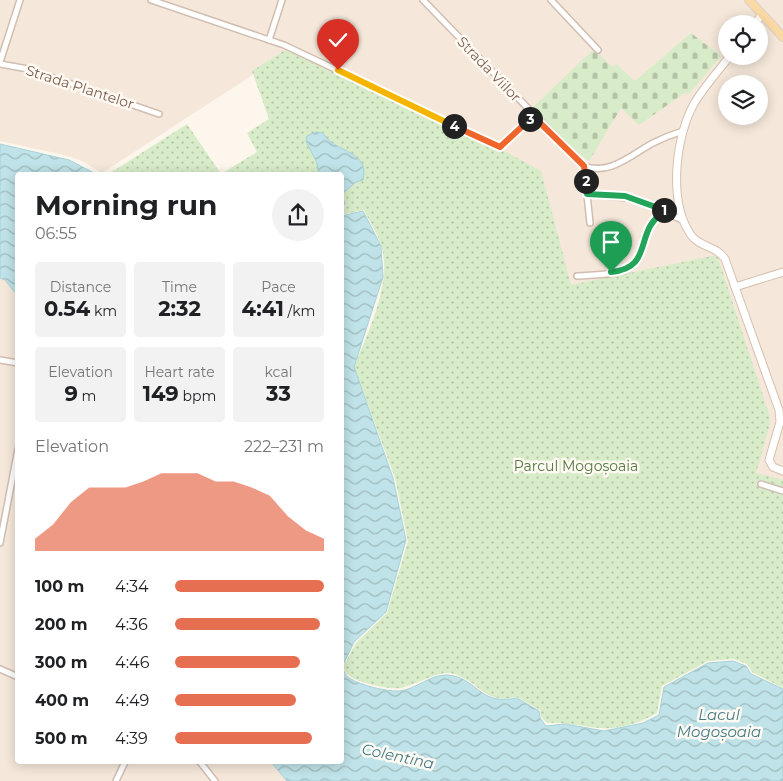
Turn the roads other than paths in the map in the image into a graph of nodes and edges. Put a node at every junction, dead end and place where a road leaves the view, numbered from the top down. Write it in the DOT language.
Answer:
graph roads {
  1 [pos="20,0"];
  2 [pos="151,0"];
  3 [pos="282,0"];
  4 [pos="423,0"];
  5 [pos="551,0"];
  6 [pos="749,0"];
  7 [pos="762,14"];
  8 [pos="783,37"];
  9 [pos="269,40"];
  10 [pos="598,50"];
  11 [pos="0,63"];
  12 [pos="723,65"];
  13 [pos="159,114"];
  14 [pos="533,116"];
  15 [pos="683,131"];
  16 [pos="584,166"];
  17 [pos="587,194"];
  18 [pos="666,211"];
  19 [pos="685,221"];
  20 [pos="590,223"];
  21 [pos="783,272"];
  22 [pos="577,276"];
  23 [pos="735,287"];
  24 [pos="0,360"];
  25 [pos="15,362"];
  26 [pos="15,464"];
  27 [pos="783,471"];
  28 [pos="760,484"];
  29 [pos="783,491"];
  30 [pos="0,542"];
  31 [pos="0,669"];
  32 [pos="15,675"];
  33 [pos="123,764"];
  34 [pos="202,764"];
  35 [pos="116,781"];
  36 [pos="215,781"];
  1 -- 11 [label="street"];
  2 -- 9 [label="street"];
  3 -- 9 [label="street"];
  4 -- 14 [label="street, Strada Viilor"];
  5 -- 10 [label="street"];
  6 -- 7 [label="main road"];
  7 -- 8 [label="main road"];
  9 -- 14 [label="street"];
  11 -- 13 [label="street, Strada Plantelor"];
  12 -- 15 [label="street"];
  14 -- 16 [label="street, Strada Viilor"];
  15 -- 16 [label="street"];
  15 -- 19 [label="street"];
  16 -- 17 [label="street"];
  17 -- 18 [label="street"];
  17 -- 20 [label="street"];
  18 -- 19 [label="street"];
  18 -- 22 [label="street"];
  19 -- 23 [label="street"];
  21 -- 23 [label="street"];
  23 -- 27 [label="street"];
  24 -- 25 [label="street"];
  26 -- 30 [label="street"];
  28 -- 29 [label="street"];
  31 -- 32 [label="street"];
  33 -- 35 [label="street"];
  34 -- 36 [label="street"];
}
